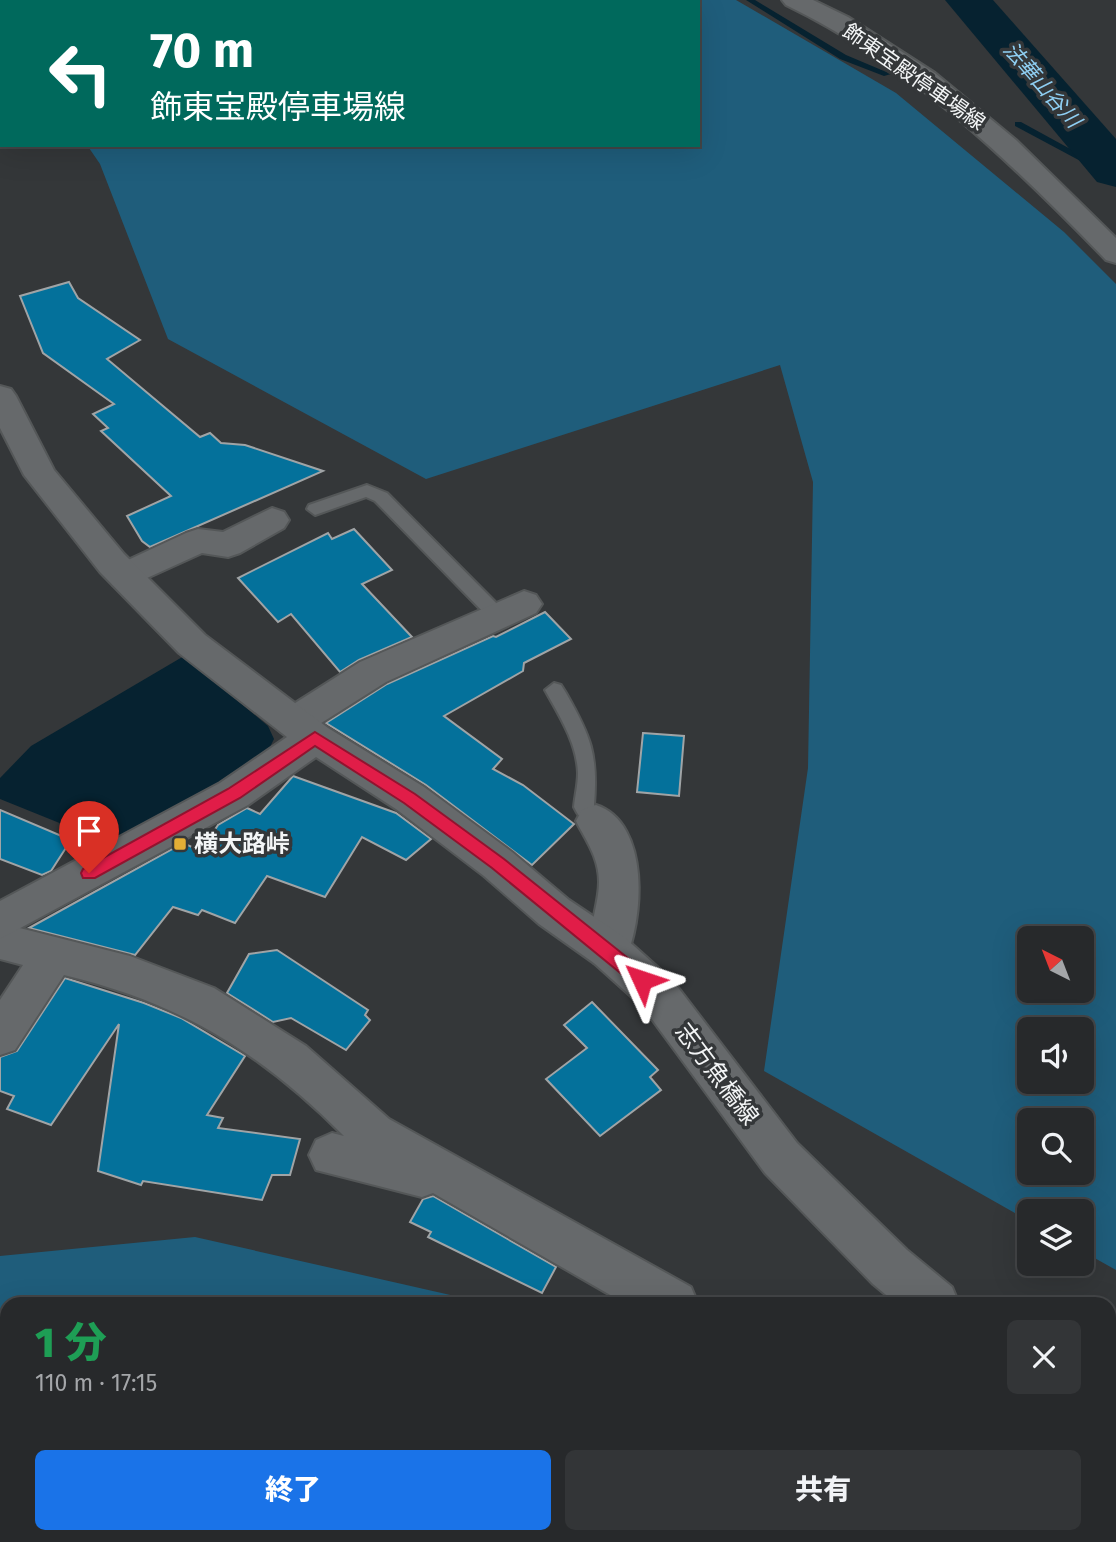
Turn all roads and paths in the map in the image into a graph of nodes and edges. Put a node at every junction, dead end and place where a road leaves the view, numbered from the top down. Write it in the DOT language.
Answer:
graph roads {
  1 [pos="794,0"];
  2 [pos="1116,254"];
  3 [pos="0,397"];
  4 [pos="315,509"];
  5 [pos="272,520"];
  6 [pos="125,576"];
  7 [pos="511,610"];
  8 [pos="554,690"];
  9 [pos="304,730"];
  10 [pos="596,821"];
  11 [pos="0,921"];
  12 [pos="0,941"];
  13 [pos="609,950"];
  14 [pos="54,955"];
  15 [pos="0,1036"];
  16 [pos="332,1155"];
  17 [pos="455,1179"];
  18 [pos="662,1297"];
  19 [pos="915,1297"];
  1 -- 2 [label="main road, 飾東宝殿停車場線"];
  3 -- 6 [label="main road"];
  4 -- 7 [label="lane"];
  5 -- 6 [label="main road"];
  6 -- 9 [label="main road"];
  7 -- 9 [label="main road"];
  8 -- 10 [label="lane"];
  9 -- 11 [label="main road"];
  9 -- 13 [label="main road, 志方魚橋線"];
  10 -- 13 [label="main road"];
  12 -- 14 [label="main road"];
  13 -- 19 [label="main road, 志方魚橋線"];
  14 -- 15 [label="main road"];
  14 -- 17 [label="main road"];
  16 -- 17 [label="main road"];
  17 -- 18 [label="main road"];
}
